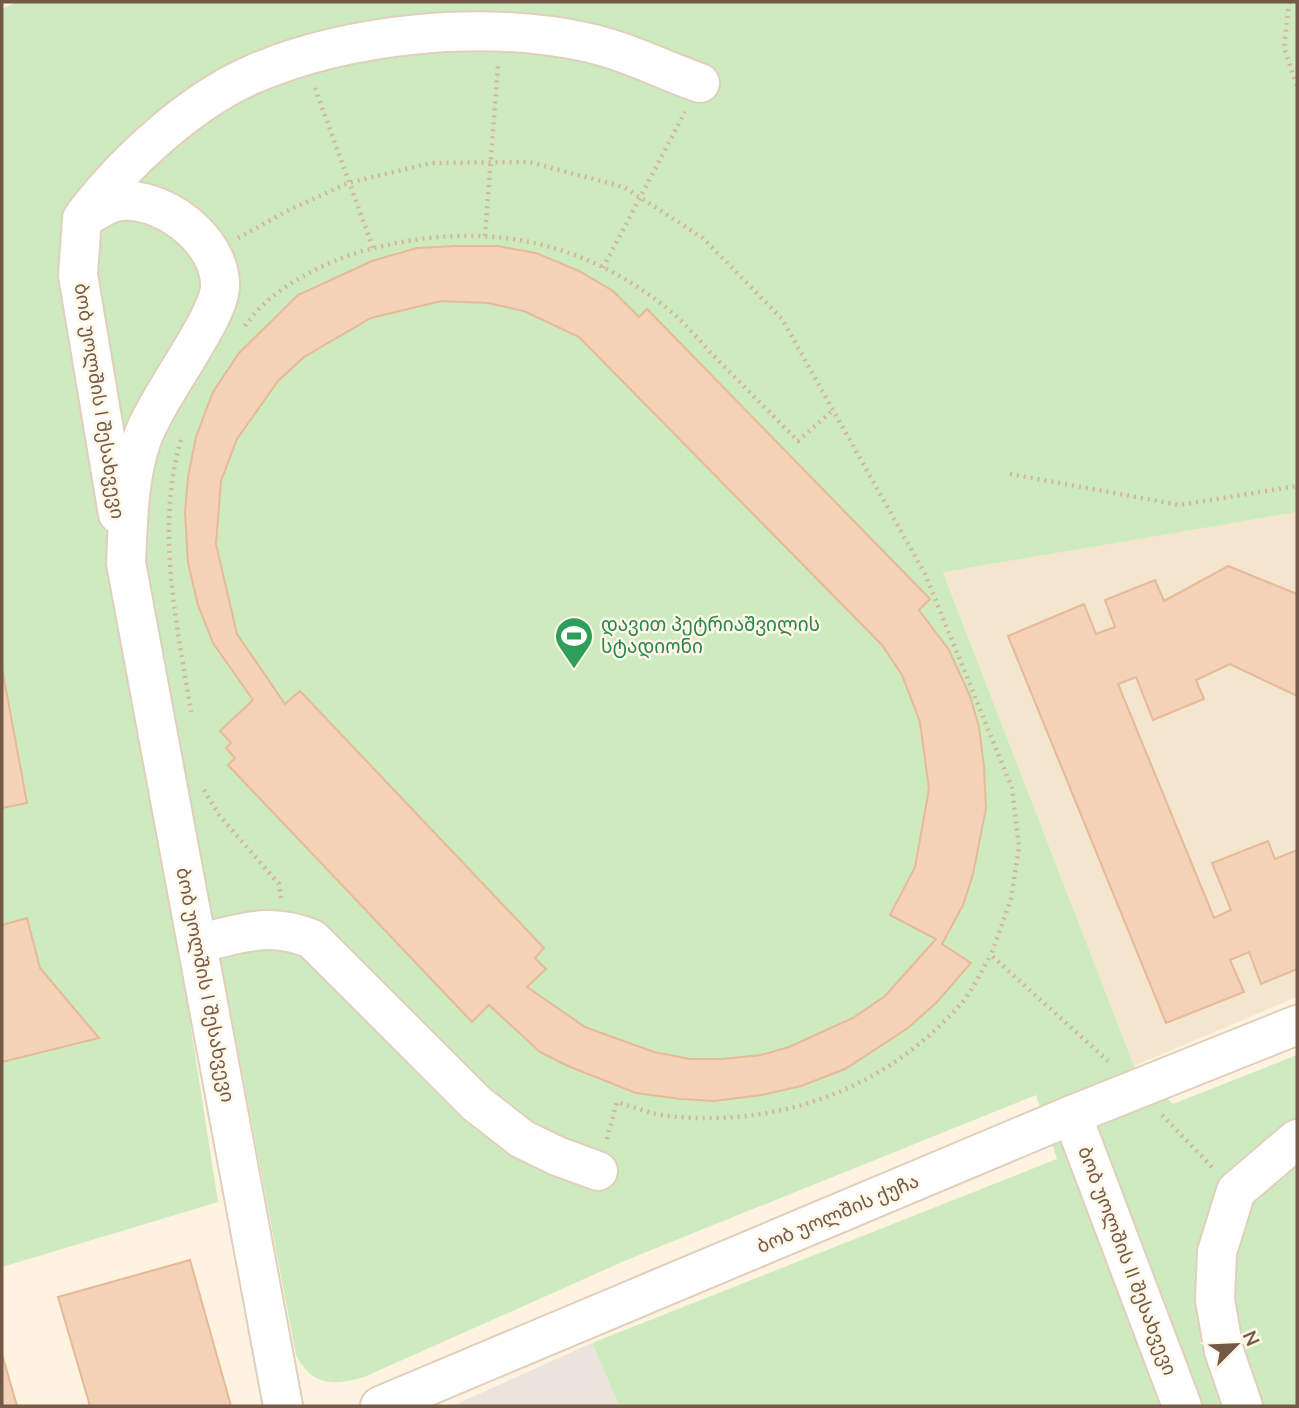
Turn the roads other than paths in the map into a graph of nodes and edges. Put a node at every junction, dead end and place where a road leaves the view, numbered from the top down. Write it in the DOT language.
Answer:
graph roads {
  1 [pos="700,83"];
  2 [pos="82,219"];
  3 [pos="126,563"];
  4 [pos="198,943"];
  5 [pos="1297,1025"];
  6 [pos="1072,1115"];
  7 [pos="1297,1139"];
  8 [pos="598,1171"];
  9 [pos="283,1406"];
  10 [pos="380,1406"];
  11 [pos="1182,1406"];
  12 [pos="1243,1406"];
  1 -- 2 [label="street"];
  2 -- 3 [label="street, ბობ უოლშის I შესახვევი"];
  2 -- 3 [label="street, ბობ უოლშის I შესახვევი"];
  3 -- 4 [label="street, ბობ უოლშის I შესახვევი"];
  4 -- 8 [label="street"];
  4 -- 9 [label="street, ბობ უოლშის I შესახვევი"];
  5 -- 6 [label="street, ბობ უოლშის ქუჩა"];
  6 -- 10 [label="street, ბობ უოლშის ქუჩა"];
  6 -- 11 [label="street, ბობ უოლშის II შესახვევი"];
  7 -- 12 [label="street"];
}
